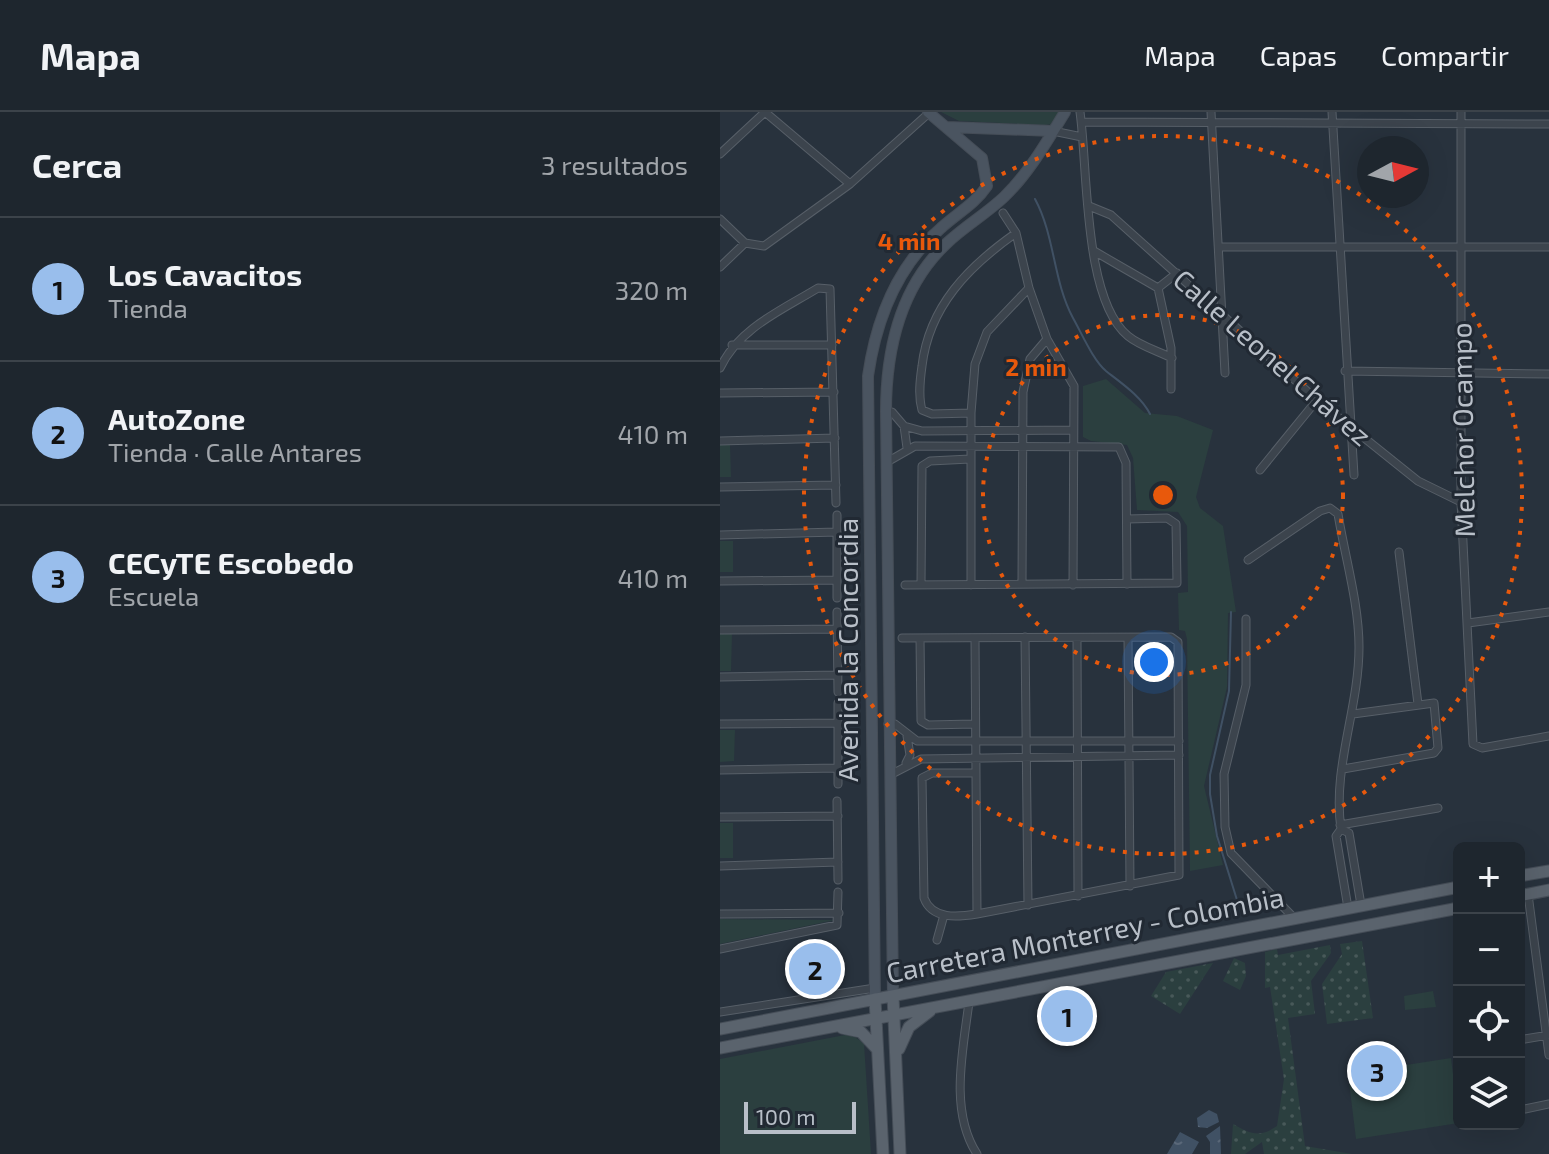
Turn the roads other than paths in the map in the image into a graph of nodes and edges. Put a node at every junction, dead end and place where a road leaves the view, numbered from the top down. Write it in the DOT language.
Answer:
graph roads {
  1 [pos="765,112"];
  2 [pos="928,112"];
  3 [pos="1065,112"];
  4 [pos="1080,112"];
  5 [pos="1211,112"];
  6 [pos="1332,112"];
  7 [pos="1461,112"];
  8 [pos="1082,122"];
  9 [pos="1211,122"];
  10 [pos="1333,122"];
  11 [pos="1462,122"];
  12 [pos="1549,124"];
  13 [pos="947,127"];
  14 [pos="1053,131"];
  15 [pos="1082,137"];
  16 [pos="720,154"];
  17 [pos="850,184"];
  18 [pos="987,186"];
  19 [pos="1003,198"];
  20 [pos="1089,206"];
  21 [pos="1003,213"];
  22 [pos="720,219"];
  23 [pos="1016,233"];
  24 [pos="745,243"];
  25 [pos="1338,245"];
  26 [pos="1220,247"];
  27 [pos="1549,247"];
  28 [pos="1460,248"];
  29 [pos="1094,251"];
  30 [pos="720,267"];
  31 [pos="1177,273"];
  32 [pos="1029,288"];
  33 [pos="1158,288"];
  34 [pos="1222,318"];
  35 [pos="1047,339"];
  36 [pos="732,345"];
  37 [pos="832,345"];
  38 [pos="1172,358"];
  39 [pos="720,368"];
  40 [pos="1345,371"];
  41 [pos="1459,372"];
  42 [pos="1225,373"];
  43 [pos="1549,374"];
  44 [pos="1171,389"];
  45 [pos="834,392"];
  46 [pos="720,393"];
  47 [pos="1317,400"];
  48 [pos="886,412"];
  49 [pos="869,413"];
  50 [pos="971,413"];
  51 [pos="1349,425"];
  52 [pos="904,426"];
  53 [pos="933,430"];
  54 [pos="952,430"];
  55 [pos="971,430"];
  56 [pos="1022,430"];
  57 [pos="1073,430"];
  58 [pos="835,438"];
  59 [pos="720,441"];
  60 [pos="1021,444"];
  61 [pos="953,445"];
  62 [pos="971,445"];
  63 [pos="1073,445"];
  64 [pos="934,446"];
  65 [pos="907,448"];
  66 [pos="970,459"];
  67 [pos="870,462"];
  68 [pos="887,462"];
  69 [pos="1260,470"];
  70 [pos="1354,475"];
  71 [pos="836,485"];
  72 [pos="720,487"];
  73 [pos="1461,502"];
  74 [pos="836,503"];
  75 [pos="837,515"];
  76 [pos="1127,519"];
  77 [pos="837,532"];
  78 [pos="720,535"];
  79 [pos="1399,552"];
  80 [pos="1248,560"];
  81 [pos="837,580"];
  82 [pos="720,581"];
  83 [pos="1022,584"];
  84 [pos="1127,584"];
  85 [pos="905,585"];
  86 [pos="921,585"];
  87 [pos="971,585"];
  88 [pos="1073,585"];
  89 [pos="837,598"];
  90 [pos="837,612"];
  91 [pos="1549,612"];
  92 [pos="1246,619"];
  93 [pos="1468,623"];
  94 [pos="838,629"];
  95 [pos="720,630"];
  96 [pos="1025,637"];
  97 [pos="902,638"];
  98 [pos="920,638"];
  99 [pos="975,638"];
  100 [pos="1077,638"];
  101 [pos="1128,638"];
  102 [pos="838,675"];
  103 [pos="720,677"];
  104 [pos="838,692"];
  105 [pos="838,703"];
  106 [pos="1418,704"];
  107 [pos="1353,714"];
  108 [pos="838,723"];
  109 [pos="720,724"];
  110 [pos="872,724"];
  111 [pos="888,724"];
  112 [pos="974,724"];
  113 [pos="907,736"];
  114 [pos="1549,736"];
  115 [pos="1024,741"];
  116 [pos="1076,741"];
  117 [pos="1129,741"];
  118 [pos="1179,741"];
  119 [pos="935,742"];
  120 [pos="974,742"];
  121 [pos="1179,755"];
  122 [pos="1076,756"];
  123 [pos="1129,756"];
  124 [pos="974,757"];
  125 [pos="1025,757"];
  126 [pos="935,758"];
  127 [pos="906,763"];
  128 [pos="838,768"];
  129 [pos="1343,769"];
  130 [pos="720,770"];
  131 [pos="975,773"];
  132 [pos="872,775"];
  133 [pos="890,775"];
  134 [pos="838,784"];
  135 [pos="837,801"];
  136 [pos="1438,808"];
  137 [pos="838,816"];
  138 [pos="720,817"];
  139 [pos="1341,827"];
  140 [pos="1352,851"];
  141 [pos="1339,853"];
  142 [pos="838,862"];
  143 [pos="720,866"];
  144 [pos="1549,871"];
  145 [pos="1525,875"];
  146 [pos="838,880"];
  147 [pos="1130,886"];
  148 [pos="1453,888"];
  149 [pos="1549,890"];
  150 [pos="838,892"];
  151 [pos="1525,895"];
  152 [pos="1078,896"];
  153 [pos="891,898"];
  154 [pos="873,899"];
  155 [pos="1525,901"];
  156 [pos="1028,905"];
  157 [pos="1361,905"];
  158 [pos="1348,908"];
  159 [pos="1453,909"];
  160 [pos="839,913"];
  161 [pos="720,914"];
  162 [pos="977,914"];
  163 [pos="944,915"];
  164 [pos="1294,918"];
  165 [pos="937,940"];
  166 [pos="720,949"];
  167 [pos="875,994"];
  168 [pos="893,996"];
  169 [pos="969,1002"];
  170 [pos="769,1003"];
  171 [pos="933,1009"];
  172 [pos="720,1012"];
  173 [pos="894,1015"];
  174 [pos="876,1018"];
  175 [pos="773,1019"];
  176 [pos="834,1027"];
  177 [pos="720,1029"];
  178 [pos="1548,1035"];
  179 [pos="1525,1039"];
  180 [pos="720,1048"];
  181 [pos="878,1050"];
  182 [pos="1549,1055"];
  183 [pos="895,1061"];
  184 [pos="1549,1104"];
  185 [pos="1525,1109"];
  186 [pos="883,1154"];
  187 [pos="900,1154"];
  188 [pos="977,1154"];
  1 -- 16 [label="street"];
  1 -- 17 [label="street"];
  2 -- 13 [label="main road"];
  2 -- 17 [label="street"];
  3 -- 14 [label="main road, Avenida la Concordia"];
  4 -- 8 [label="street"];
  5 -- 9 [label="street"];
  6 -- 10 [label="street"];
  7 -- 11 [label="street, Melchor Ocampo"];
  8 -- 9 [label="street"];
  8 -- 15 [label="street"];
  9 -- 10 [label="street"];
  9 -- 26 [label="street"];
  10 -- 11 [label="street"];
  10 -- 25 [label="street"];
  11 -- 12 [label="street"];
  11 -- 28 [label="street, Melchor Ocampo"];
  13 -- 14 [label="main road"];
  13 -- 18 [label="main road"];
  14 -- 15 [label="street"];
  14 -- 19 [label="main road, Avenida la Concordia"];
  15 -- 20 [label="street"];
  17 -- 24 [label="street"];
  18 -- 19 [label="main road"];
  18 -- 49 [label="main road, Avenida la Concordia"];
  19 -- 48 [label="main road, Avenida la Concordia"];
  20 -- 29 [label="street"];
  20 -- 31 [label="street, Calle Leonel Chávez"];
  21 -- 23 [label="street"];
  22 -- 24 [label="street"];
  23 -- 32 [label="street"];
  23 -- 50 [label="street"];
  24 -- 30 [label="street"];
  25 -- 26 [label="street"];
  25 -- 28 [label="street"];
  25 -- 40 [label="street"];
  26 -- 34 [label="street"];
  27 -- 28 [label="street"];
  28 -- 41 [label="street, Melchor Ocampo"];
  29 -- 33 [label="street"];
  29 -- 38 [label="street"];
  31 -- 33 [label="street"];
  31 -- 34 [label="street, Calle Leonel Chávez"];
  32 -- 35 [label="street"];
  32 -- 50 [label="street"];
  33 -- 38 [label="street"];
  34 -- 42 [label="street"];
  34 -- 47 [label="street, Calle Leonel Chávez"];
  35 -- 56 [label="street"];
  35 -- 57 [label="street"];
  36 -- 37 [label="street"];
  36 -- 37 [label="street"];
  36 -- 39 [label="street"];
  37 -- 45 [label="street"];
  38 -- 44 [label="street"];
  40 -- 41 [label="street"];
  40 -- 51 [label="street"];
  41 -- 43 [label="street"];
  41 -- 73 [label="street, Melchor Ocampo"];
  45 -- 46 [label="street"];
  45 -- 58 [label="street"];
  47 -- 51 [label="street, Calle Leonel Chávez"];
  47 -- 69 [label="street"];
  48 -- 49 [label="main road"];
  48 -- 52 [label="street"];
  48 -- 68 [label="main road, Avenida la Concordia"];
  49 -- 67 [label="main road, Avenida la Concordia"];
  50 -- 55 [label="street"];
  51 -- 70 [label="street"];
  51 -- 73 [label="street, Calle Leonel Chávez"];
  52 -- 53 [label="street"];
  52 -- 65 [label="street"];
  53 -- 54 [label="street"];
  53 -- 64 [label="street"];
  54 -- 55 [label="street"];
  54 -- 61 [label="street"];
  55 -- 56 [label="street"];
  55 -- 62 [label="street"];
  56 -- 57 [label="street"];
  56 -- 60 [label="street"];
  57 -- 63 [label="street"];
  58 -- 59 [label="street"];
  58 -- 71 [label="street"];
  60 -- 62 [label="street"];
  60 -- 63 [label="street"];
  60 -- 83 [label="street"];
  61 -- 62 [label="street"];
  61 -- 64 [label="street"];
  62 -- 66 [label="street"];
  63 -- 76 [label="street"];
  63 -- 88 [label="street"];
  64 -- 65 [label="street"];
  65 -- 68 [label="street"];
  66 -- 86 [label="street"];
  66 -- 87 [label="street"];
  67 -- 68 [label="main road"];
  67 -- 110 [label="main road, Avenida la Concordia"];
  68 -- 111 [label="main road, Avenida la Concordia"];
  71 -- 72 [label="street"];
  71 -- 74 [label="street"];
  73 -- 93 [label="street, Melchor Ocampo"];
  75 -- 77 [label="street"];
  76 -- 84 [label="street"];
  76 -- 84 [label="street"];
  77 -- 78 [label="street"];
  77 -- 81 [label="street"];
  79 -- 106 [label="street"];
  80 -- 107 [label="street"];
  81 -- 82 [label="street"];
  81 -- 89 [label="street"];
  83 -- 87 [label="street"];
  83 -- 88 [label="street"];
  84 -- 88 [label="street"];
  85 -- 86 [label="street"];
  86 -- 87 [label="street"];
  90 -- 94 [label="street"];
  91 -- 93 [label="street"];
  92 -- 164 [label="street"];
  93 -- 114 [label="street, Melchor Ocampo"];
  94 -- 95 [label="street"];
  94 -- 102 [label="street"];
  96 -- 99 [label="street"];
  96 -- 100 [label="street"];
  96 -- 115 [label="street"];
  97 -- 98 [label="street"];
  98 -- 99 [label="street"];
  98 -- 112 [label="street"];
  99 -- 112 [label="street"];
  100 -- 101 [label="street"];
  100 -- 116 [label="street"];
  101 -- 117 [label="street"];
  101 -- 118 [label="street"];
  102 -- 103 [label="street"];
  102 -- 104 [label="street"];
  105 -- 108 [label="street"];
  106 -- 107 [label="street"];
  106 -- 129 [label="street"];
  107 -- 129 [label="street"];
  108 -- 109 [label="street"];
  108 -- 128 [label="street"];
  110 -- 111 [label="main road"];
  110 -- 132 [label="main road, Avenida la Concordia"];
  111 -- 113 [label="street"];
  111 -- 133 [label="main road, Avenida la Concordia"];
  112 -- 120 [label="street"];
  113 -- 119 [label="street"];
  113 -- 127 [label="street"];
  115 -- 116 [label="street"];
  115 -- 120 [label="street"];
  115 -- 125 [label="street"];
  116 -- 117 [label="street"];
  116 -- 122 [label="street"];
  117 -- 118 [label="street"];
  117 -- 123 [label="street"];
  118 -- 121 [label="street"];
  119 -- 120 [label="street"];
  119 -- 126 [label="street"];
  120 -- 124 [label="street"];
  121 -- 123 [label="street"];
  121 -- 147 [label="street"];
  122 -- 123 [label="street"];
  122 -- 125 [label="street"];
  122 -- 152 [label="street"];
  123 -- 147 [label="street"];
  124 -- 125 [label="street"];
  124 -- 126 [label="street"];
  124 -- 131 [label="street"];
  125 -- 156 [label="street"];
  126 -- 127 [label="street"];
  127 -- 133 [label="street"];
  128 -- 130 [label="street"];
  128 -- 134 [label="street"];
  129 -- 139 [label="street"];
  131 -- 162 [label="street"];
  131 -- 163 [label="street"];
  132 -- 133 [label="main road"];
  132 -- 154 [label="main road, Avenida la Concordia"];
  133 -- 153 [label="main road, Avenida la Concordia"];
  135 -- 137 [label="street"];
  136 -- 139 [label="street"];
  137 -- 138 [label="street"];
  137 -- 142 [label="street"];
  139 -- 140 [label="street"];
  139 -- 141 [label="street"];
  140 -- 141 [label="street"];
  140 -- 157 [label="street"];
  141 -- 158 [label="street"];
  142 -- 143 [label="street"];
  142 -- 146 [label="street"];
  144 -- 145 [label="main road"];
  147 -- 152 [label="street"];
  148 -- 157 [label="main road, Carretera Monterrey - Colombia"];
  149 -- 151 [label="main road"];
  150 -- 160 [label="street"];
  152 -- 156 [label="street"];
  153 -- 154 [label="main road"];
  153 -- 168 [label="main road, Avenida la Concordia"];
  154 -- 167 [label="main road, Avenida la Concordia"];
  155 -- 178 [label="street"];
  156 -- 162 [label="street"];
  157 -- 158 [label="main road, Carretera Monterrey - Colombia"];
  158 -- 164 [label="main road, Carretera Monterrey - Colombia"];
  159 -- 169 [label="main road, Carretera Monterrey - Colombia"];
  160 -- 161 [label="street"];
  160 -- 166 [label="street"];
  162 -- 163 [label="street"];
  163 -- 165 [label="street"];
  164 -- 168 [label="main road, Carretera Monterrey - Colombia"];
  167 -- 168 [label="main road, Carretera Monterrey - Colombia"];
  167 -- 170 [label="street"];
  167 -- 174 [label="main road, Avenida la Concordia"];
  167 -- 175 [label="main road, Carretera Monterrey - Colombia"];
  168 -- 173 [label="main road, Avenida la Concordia"];
  169 -- 171 [label="main road, Carretera Monterrey - Colombia"];
  169 -- 188 [label="street"];
  170 -- 172 [label="street"];
  170 -- 175 [label="street"];
  171 -- 173 [label="main road, Carretera Monterrey - Colombia"];
  171 -- 183 [label="main road"];
  173 -- 174 [label="main road, Carretera Monterrey - Colombia"];
  173 -- 183 [label="main road, Avenida la Concordia"];
  174 -- 176 [label="main road, Carretera Monterrey - Colombia"];
  174 -- 181 [label="main road, Avenida la Concordia"];
  175 -- 177 [label="main road, Carretera Monterrey - Colombia"];
  176 -- 180 [label="main road, Carretera Monterrey - Colombia"];
  176 -- 181 [label="main road"];
  178 -- 179 [label="street"];
  178 -- 182 [label="street"];
  181 -- 186 [label="main road, Avenida la Concordia"];
  183 -- 187 [label="main road, Avenida la Concordia"];
  184 -- 185 [label="street"];
}
